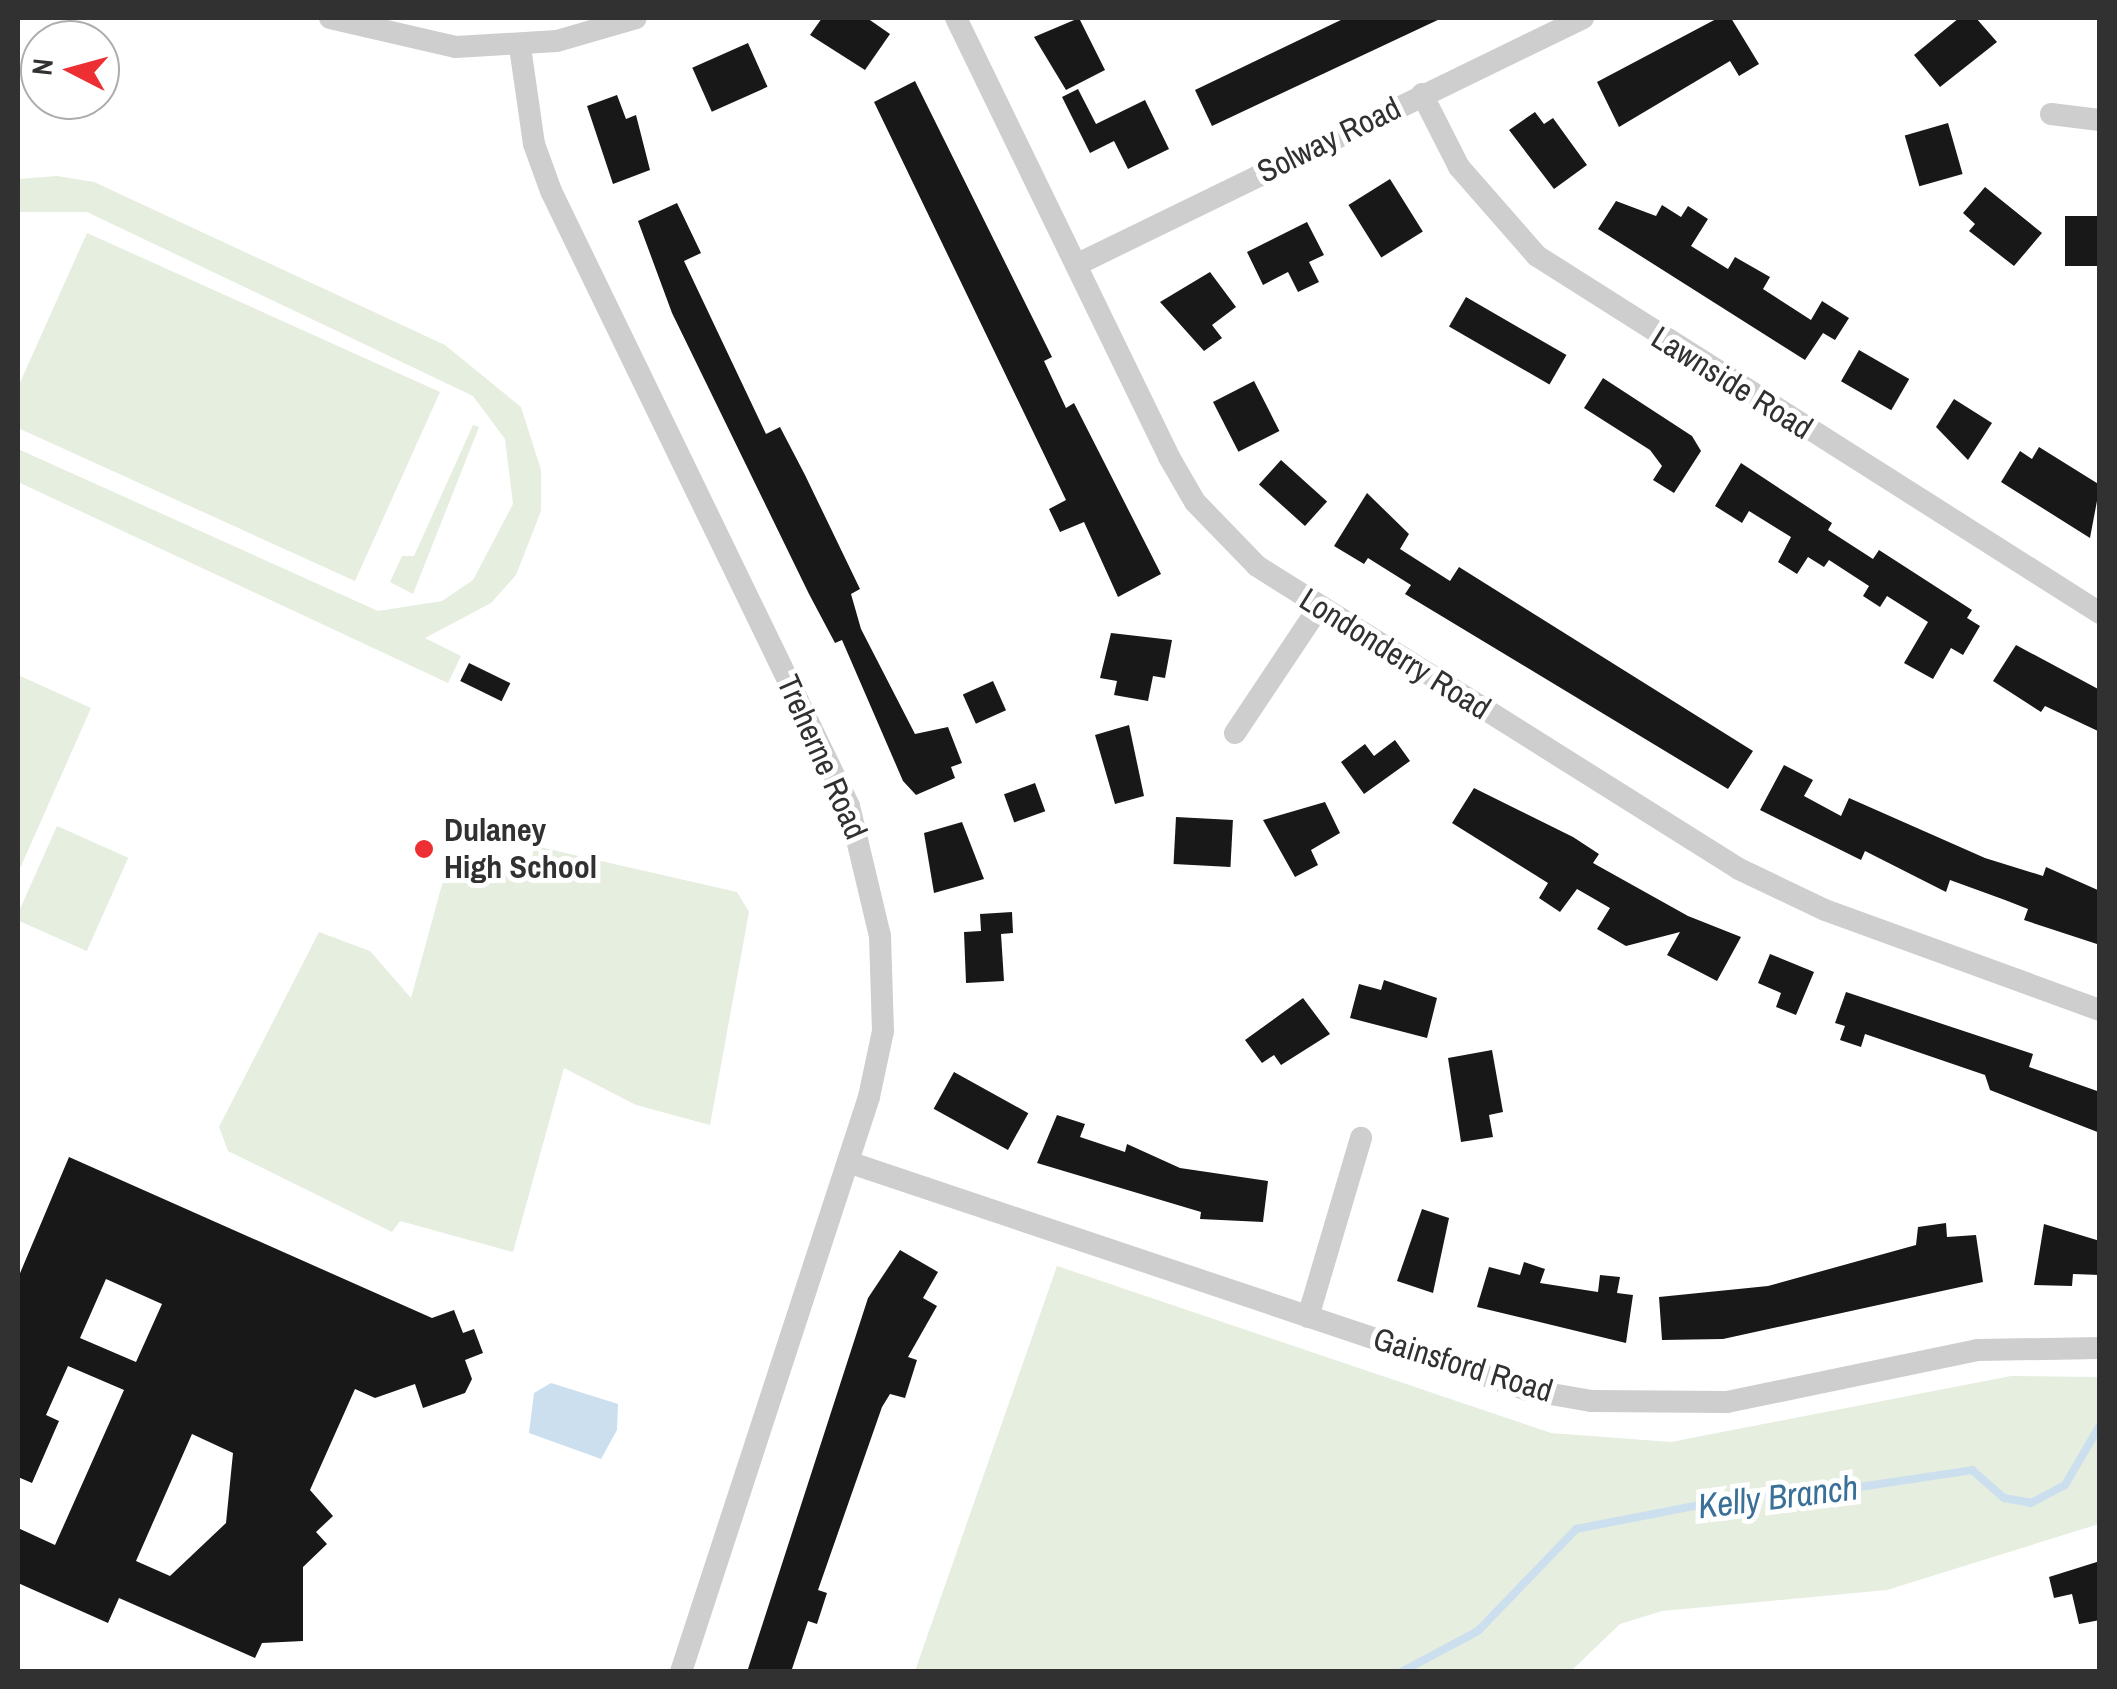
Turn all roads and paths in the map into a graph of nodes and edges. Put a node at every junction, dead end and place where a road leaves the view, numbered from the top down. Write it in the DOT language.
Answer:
graph roads {
  1 [pos="330,18"];
  2 [pos="636,18"];
  3 [pos="956,18"];
  4 [pos="1582,18"];
  5 [pos="520,47"];
  6 [pos="1422,94"];
  7 [pos="2051,114"];
  8 [pos="2100,120"];
  9 [pos="1076,265"];
  10 [pos="1318,606"];
  11 [pos="2100,613"];
  12 [pos="1235,733"];
  13 [pos="2100,1010"];
  14 [pos="1360,1138"];
  15 [pos="848,1162"];
  16 [pos="1308,1316"];
  17 [pos="2100,1348"];
  18 [pos="681,1672"];
  1 -- 5 [label="street"];
  2 -- 5 [label="street"];
  3 -- 9 [label="street, Londonderry Road"];
  4 -- 6 [label="street, Solway Road"];
  5 -- 15 [label="street, Treherne Road"];
  6 -- 9 [label="street, Solway Road"];
  6 -- 11 [label="street, Lawnside Road"];
  7 -- 8 [label="street"];
  9 -- 10 [label="street, Londonderry Road"];
  10 -- 12 [label="street"];
  10 -- 13 [label="street, Londonderry Road"];
  14 -- 16 [label="street"];
  15 -- 16 [label="street, Gainsford Road"];
  15 -- 18 [label="street, Treherne Road"];
  16 -- 17 [label="street, Gainsford Road"];
}
